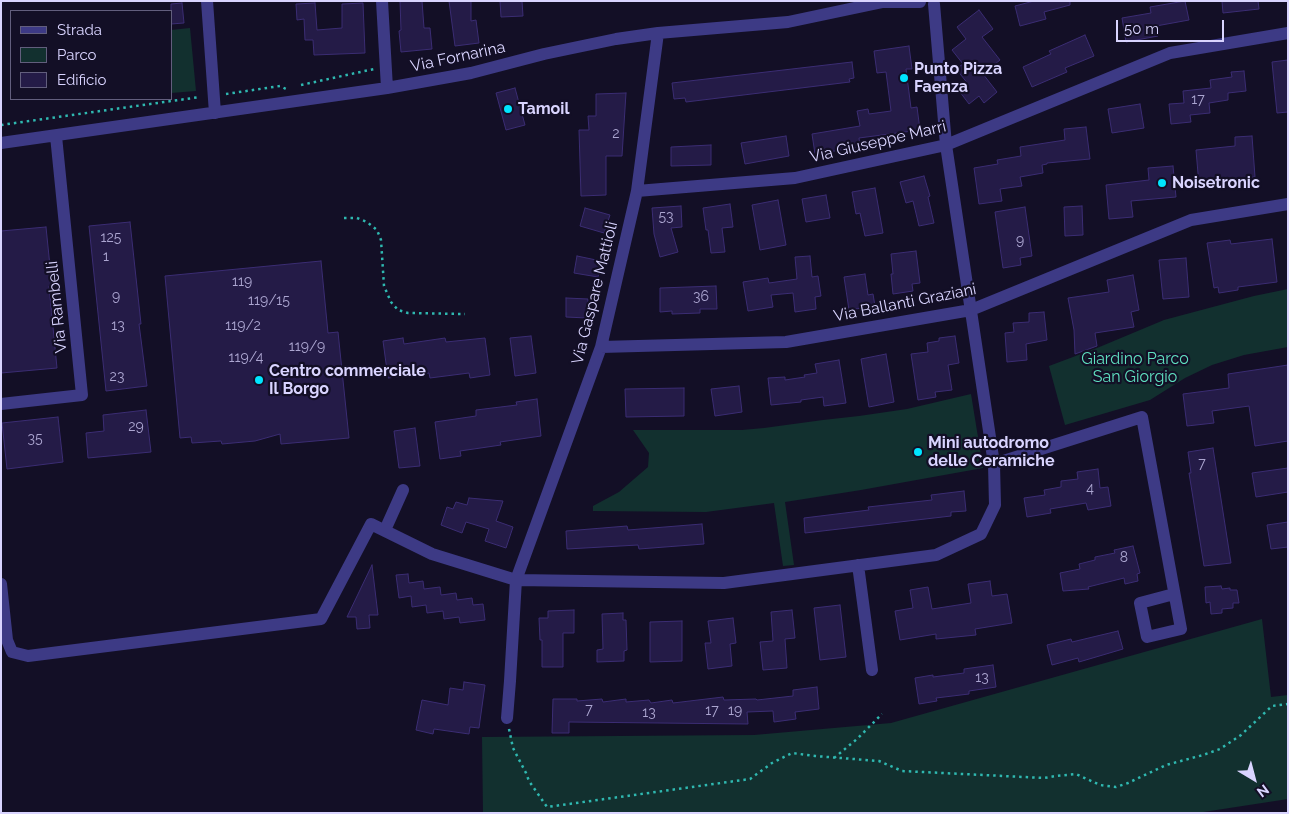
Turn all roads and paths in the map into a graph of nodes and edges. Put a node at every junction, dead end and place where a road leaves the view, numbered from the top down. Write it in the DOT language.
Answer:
graph roads {
  1 [pos="207,1"];
  2 [pos="382,1"];
  3 [pos="884,2"];
  4 [pos="919,2"];
  5 [pos="937,3"];
  6 [pos="658,33"];
  7 [pos="1288,33"];
  8 [pos="375,68"];
  9 [pos="387,88"];
  10 [pos="222,94"];
  11 [pos="206,96"];
  12 [pos="215,113"];
  13 [pos="1,125"];
  14 [pos="56,136"];
  15 [pos="1,143"];
  16 [pos="946,145"];
  17 [pos="637,191"];
  18 [pos="1288,204"];
  19 [pos="344,218"];
  20 [pos="971,310"];
  21 [pos="464,314"];
  22 [pos="601,347"];
  23 [pos="1,404"];
  24 [pos="994,464"];
  25 [pos="403,490"];
  26 [pos="384,530"];
  27 [pos="858,565"];
  28 [pos="516,580"];
  29 [pos="1,584"];
  30 [pos="1174,594"];
  31 [pos="872,670"];
  32 [pos="1288,704"];
  33 [pos="882,714"];
  34 [pos="506,718"];
  35 [pos="834,758"];
  1 -- 12 [label="street"];
  2 -- 9 [label="street"];
  3 -- 4 [label="street, Via Fornarina"];
  3 -- 6 [label="street, Via Fornarina"];
  4 -- 5 [label="street, Via Fornarina"];
  5 -- 16 [label="street"];
  6 -- 9 [label="street, Via Fornarina"];
  6 -- 17 [label="street, Via Gaspare Mattioli"];
  7 -- 16 [label="street, Via Giuseppe Marri"];
  8 -- 10 [label="path"];
  9 -- 12 [label="street, Via Fornarina"];
  11 -- 13 [label="path"];
  12 -- 14 [label="street, Via Fornarina"];
  14 -- 15 [label="street, Via Fornarina"];
  14 -- 23 [label="street, Via Rambelli"];
  16 -- 17 [label="street, Via Giuseppe Marri"];
  16 -- 20 [label="street"];
  17 -- 22 [label="street, Via Gaspare Mattioli"];
  18 -- 20 [label="street, Via Ballanti Graziani"];
  19 -- 21 [label="path"];
  20 -- 22 [label="street, Via Ballanti Graziani"];
  20 -- 24 [label="street"];
  22 -- 28 [label="street, Via Gaspare Mattioli"];
  24 -- 27 [label="street"];
  24 -- 30 [label="street"];
  25 -- 26 [label="street"];
  26 -- 28 [label="street"];
  26 -- 29 [label="street"];
  27 -- 28 [label="street"];
  27 -- 31 [label="street"];
  28 -- 34 [label="street, Via Gaspare Mattioli"];
  32 -- 35 [label="path"];
  33 -- 35 [label="path"];
  34 -- 35 [label="path"];
}
